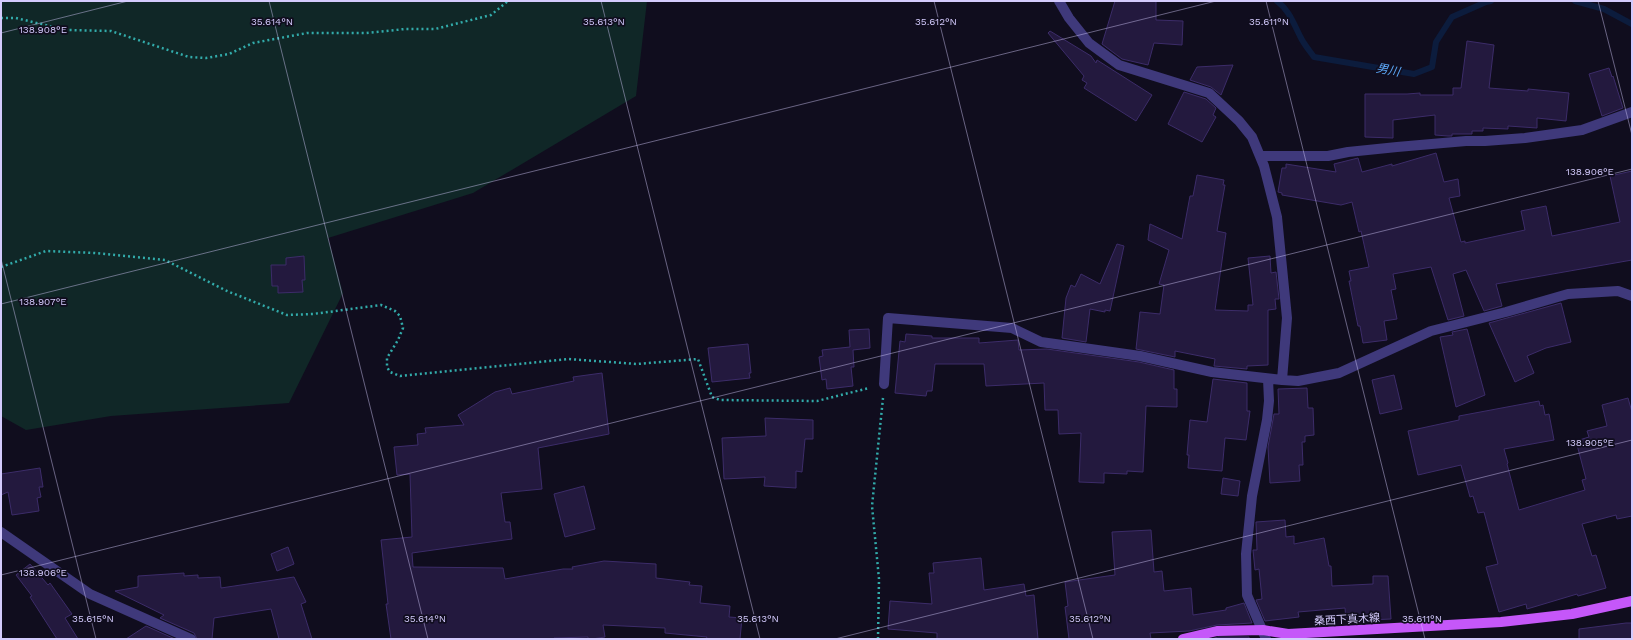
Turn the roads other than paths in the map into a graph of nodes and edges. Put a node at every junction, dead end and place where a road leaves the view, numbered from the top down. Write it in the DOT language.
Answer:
graph roads {
  1 [pos="1059,1"];
  2 [pos="1632,112"];
  3 [pos="1260,156"];
  4 [pos="1632,296"];
  5 [pos="1268,379"];
  6 [pos="1282,380"];
  7 [pos="884,384"];
  8 [pos="1,532"];
  9 [pos="1632,601"];
  10 [pos="1265,635"];
  11 [pos="191,639"];
  12 [pos="1183,639"];
  1 -- 3 [label="street"];
  2 -- 3 [label="street"];
  3 -- 6 [label="street"];
  4 -- 6 [label="street"];
  5 -- 6 [label="street"];
  5 -- 7 [label="street"];
  5 -- 10 [label="street"];
  8 -- 11 [label="street"];
  9 -- 10 [label="main road, 桑西下真木線"];
  10 -- 12 [label="main road, 桑西下真木線"];
}
